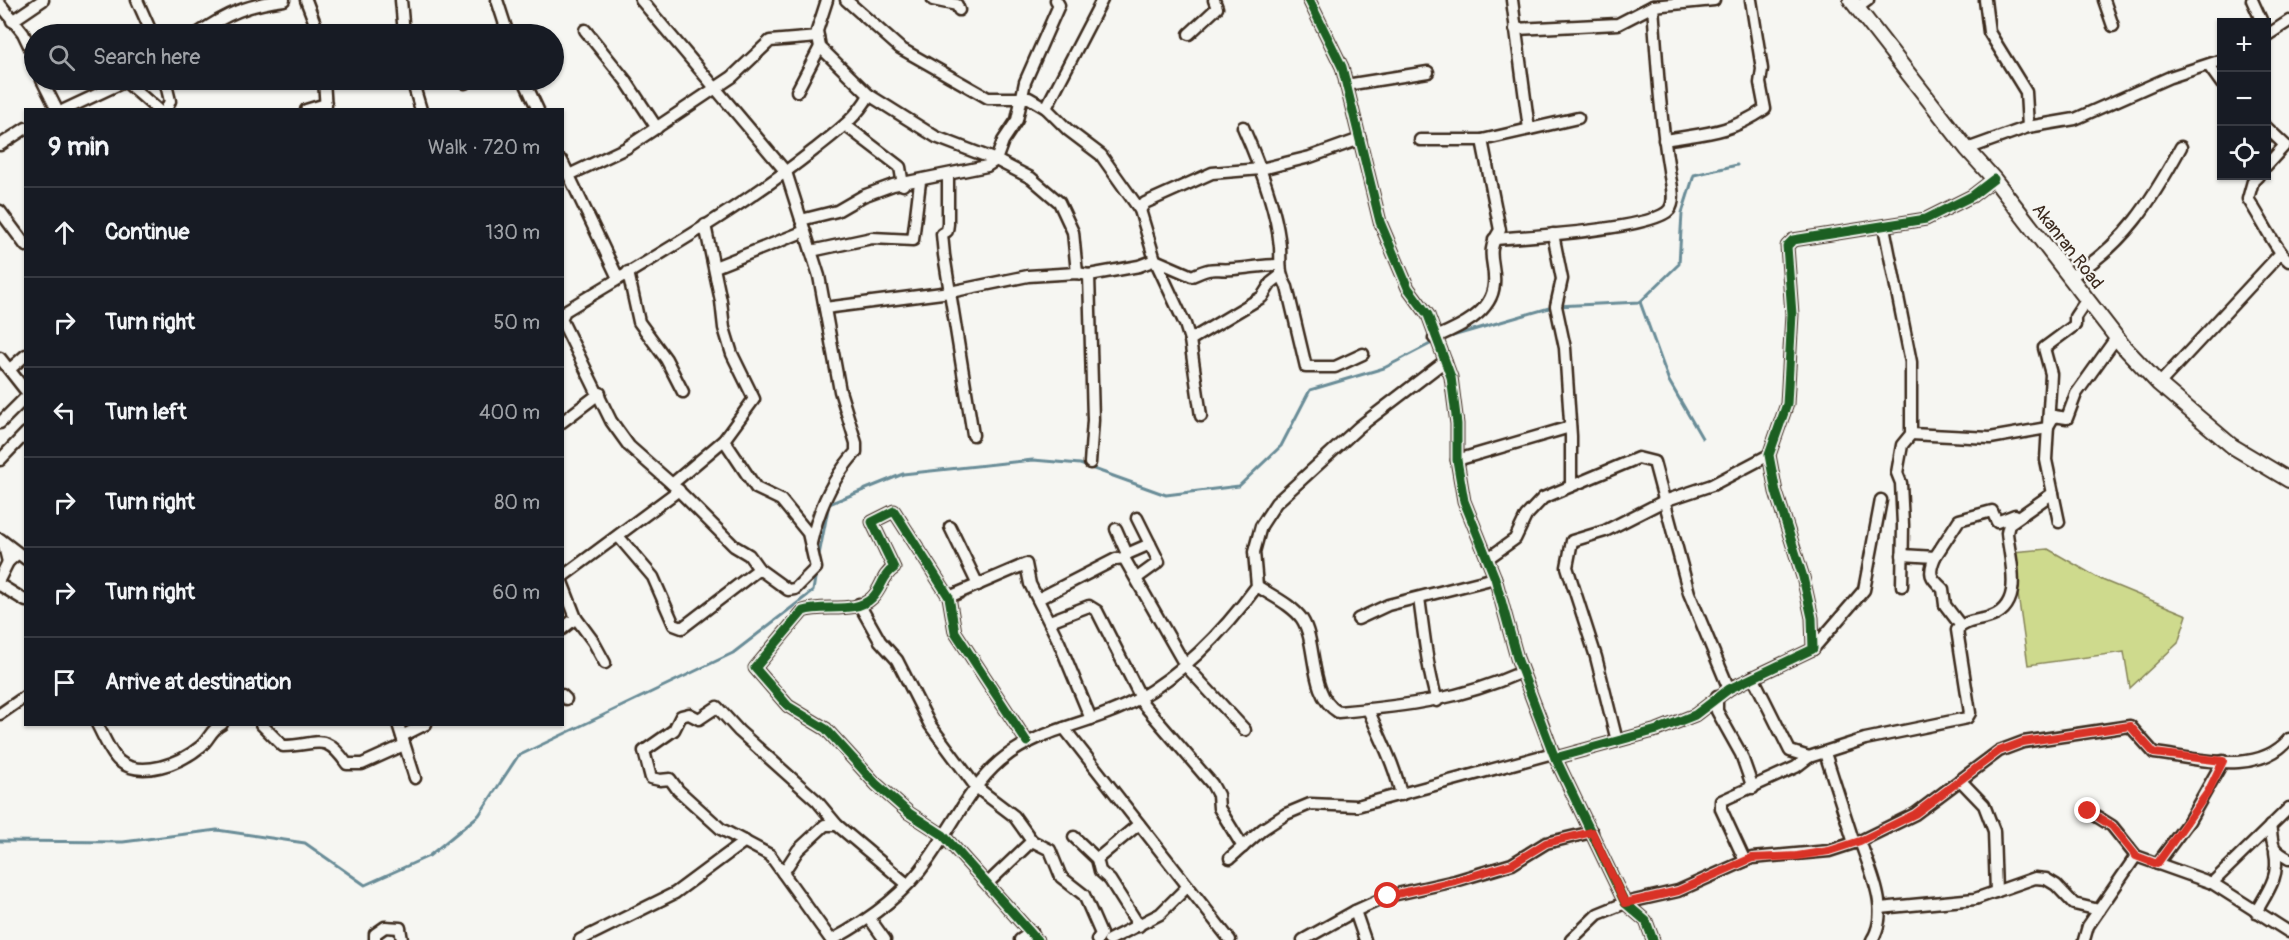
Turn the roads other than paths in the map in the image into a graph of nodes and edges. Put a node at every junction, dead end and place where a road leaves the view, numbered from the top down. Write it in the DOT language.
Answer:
graph roads {
  1 [pos="43,0"];
  2 [pos="137,0"];
  3 [pos="284,0"];
  4 [pos="306,0"];
  5 [pos="401,0"];
  6 [pos="497,0"];
  7 [pos="641,0"];
  8 [pos="827,0"];
  9 [pos="846,0"];
  10 [pos="933,0"];
  11 [pos="1056,0"];
  12 [pos="1102,0"];
  13 [pos="1214,0"];
  14 [pos="1309,0"];
  15 [pos="1512,0"];
  16 [pos="1714,0"];
  17 [pos="1751,0"];
  18 [pos="1985,0"];
  19 [pos="2104,0"];
  20 [pos="2252,0"];
  21 [pos="270,1"];
  22 [pos="1859,3"];
  23 [pos="0,4"];
  24 [pos="1653,6"];
  25 [pos="959,10"];
  26 [pos="2260,18"];
  27 [pos="12,21"];
  28 [pos="2289,21"];
  29 [pos="148,24"];
  30 [pos="212,24"];
  31 [pos="315,24"];
  32 [pos="403,24"];
  33 [pos="505,24"];
  34 [pos="2113,26"];
  35 [pos="1515,29"];
  36 [pos="585,30"];
  37 [pos="2271,32"];
  38 [pos="1189,34"];
  39 [pos="24,35"];
  40 [pos="819,42"];
  41 [pos="2217,62"];
  42 [pos="2210,66"];
  43 [pos="1428,72"];
  44 [pos="2217,76"];
  45 [pos="1346,85"];
  46 [pos="714,89"];
  47 [pos="47,90"];
  48 [pos="106,90"];
  49 [pos="137,90"];
  50 [pos="168,90"];
  51 [pos="325,90"];
  52 [pos="415,90"];
  53 [pos="529,90"];
  54 [pos="797,91"];
  55 [pos="869,95"];
  56 [pos="1022,98"];
  57 [pos="326,107"];
  58 [pos="56,108"];
  59 [pos="67,108"];
  60 [pos="156,108"];
  61 [pos="167,108"];
  62 [pos="421,108"];
  63 [pos="537,108"];
  64 [pos="1046,108"];
  65 [pos="1578,118"];
  66 [pos="844,125"];
  67 [pos="1243,127"];
  68 [pos="2028,127"];
  69 [pos="657,128"];
  70 [pos="24,129"];
  71 [pos="1529,129"];
  72 [pos="2271,132"];
  73 [pos="1360,139"];
  74 [pos="1664,140"];
  75 [pos="1420,141"];
  76 [pos="1482,141"];
  77 [pos="0,146"];
  78 [pos="2181,147"];
  79 [pos="1967,149"];
  80 [pos="996,160"];
  81 [pos="2271,160"];
  82 [pos="564,165"];
  83 [pos="1261,169"];
  84 [pos="786,172"];
  85 [pos="569,175"];
  86 [pos="948,175"];
  87 [pos="1994,179"];
  88 [pos="2254,180"];
  89 [pos="920,182"];
  90 [pos="903,185"];
  91 [pos="1140,210"];
  92 [pos="1,218"];
  93 [pos="801,220"];
  94 [pos="705,225"];
  95 [pos="1884,227"];
  96 [pos="805,231"];
  97 [pos="1553,234"];
  98 [pos="1494,239"];
  99 [pos="24,244"];
  100 [pos="811,251"];
  101 [pos="2285,257"];
  102 [pos="1155,260"];
  103 [pos="715,267"];
  104 [pos="1279,270"];
  105 [pos="1077,273"];
  106 [pos="623,275"];
  107 [pos="1089,275"];
  108 [pos="2070,278"];
  109 [pos="950,292"];
  110 [pos="2086,299"];
  111 [pos="825,308"];
  112 [pos="564,314"];
  113 [pos="564,323"];
  114 [pos="2116,338"];
  115 [pos="1190,340"];
  116 [pos="1436,341"];
  117 [pos="1363,354"];
  118 [pos="24,357"];
  119 [pos="0,358"];
  120 [pos="1445,361"];
  121 [pos="10,369"];
  122 [pos="2159,384"];
  123 [pos="24,388"];
  124 [pos="683,392"];
  125 [pos="600,393"];
  126 [pos="24,399"];
  127 [pos="1201,416"];
  128 [pos="564,419"];
  129 [pos="0,423"];
  130 [pos="1570,427"];
  131 [pos="2047,428"];
  132 [pos="1911,434"];
  133 [pos="24,435"];
  134 [pos="973,435"];
  135 [pos="724,440"];
  136 [pos="1769,455"];
  137 [pos="0,460"];
  138 [pos="1457,460"];
  139 [pos="1090,463"];
  140 [pos="2289,480"];
  141 [pos="1571,486"];
  142 [pos="676,487"];
  143 [pos="2053,493"];
  144 [pos="1881,500"];
  145 [pos="1664,501"];
  146 [pos="2024,511"];
  147 [pos="1137,518"];
  148 [pos="2059,522"];
  149 [pos="950,527"];
  150 [pos="1116,529"];
  151 [pos="618,536"];
  152 [pos="1,540"];
  153 [pos="811,543"];
  154 [pos="1150,544"];
  155 [pos="1902,555"];
  156 [pos="1125,556"];
  157 [pos="21,557"];
  158 [pos="1935,557"];
  159 [pos="1487,559"];
  160 [pos="8,562"];
  161 [pos="759,569"];
  162 [pos="564,576"];
  163 [pos="0,578"];
  164 [pos="1137,578"];
  165 [pos="1495,578"];
  166 [pos="0,585"];
  167 [pos="978,585"];
  168 [pos="1902,585"];
  169 [pos="1257,586"];
  170 [pos="564,587"];
  171 [pos="949,597"];
  172 [pos="1419,598"];
  173 [pos="1038,599"];
  174 [pos="24,601"];
  175 [pos="859,604"];
  176 [pos="576,618"];
  177 [pos="1358,619"];
  178 [pos="1050,621"];
  179 [pos="1961,626"];
  180 [pos="564,627"];
  181 [pos="1813,649"];
  182 [pos="605,663"];
  183 [pos="1185,665"];
  184 [pos="1522,672"];
  185 [pos="1753,677"];
  186 [pos="1729,689"];
  187 [pos="1717,696"];
  188 [pos="24,697"];
  189 [pos="1139,698"];
  190 [pos="1437,701"];
  191 [pos="1368,709"];
  192 [pos="0,714"];
  193 [pos="1091,719"];
  194 [pos="98,726"];
  195 [pos="218,726"];
  196 [pos="263,726"];
  197 [pos="399,726"];
  198 [pos="423,726"];
  199 [pos="1064,728"];
  200 [pos="1245,730"];
  201 [pos="2289,739"];
  202 [pos="403,741"];
  203 [pos="1617,741"];
  204 [pos="1027,742"];
  205 [pos="1825,753"];
  206 [pos="1554,755"];
  207 [pos="1809,757"];
  208 [pos="2223,761"];
  209 [pos="415,778"];
  210 [pos="1960,780"];
  211 [pos="976,787"];
  212 [pos="1753,788"];
  213 [pos="1401,795"];
  214 [pos="2289,808"];
  215 [pos="2088,811"];
  216 [pos="1139,824"];
  217 [pos="837,825"];
  218 [pos="2270,826"];
  219 [pos="1592,832"];
  220 [pos="943,835"];
  221 [pos="1074,837"];
  222 [pos="745,842"];
  223 [pos="1032,842"];
  224 [pos="1857,842"];
  225 [pos="1243,847"];
  226 [pos="2275,852"];
  227 [pos="2136,856"];
  228 [pos="1230,858"];
  229 [pos="1096,859"];
  230 [pos="2289,859"];
  231 [pos="1745,861"];
  232 [pos="2157,864"];
  233 [pos="783,873"];
  234 [pos="908,884"];
  235 [pos="988,884"];
  236 [pos="2212,884"];
  237 [pos="1187,887"];
  238 [pos="1996,892"];
  239 [pos="1625,903"];
  240 [pos="1880,908"];
  241 [pos="2099,910"];
  242 [pos="1355,911"];
  243 [pos="2256,912"];
  244 [pos="870,919"];
  245 [pos="1139,926"];
  246 [pos="2289,932"];
  247 [pos="1035,936"];
  248 [pos="375,940"];
  249 [pos="402,940"];
  250 [pos="580,940"];
  251 [pos="831,940"];
  252 [pos="885,940"];
  253 [pos="1020,940"];
  254 [pos="1097,940"];
  255 [pos="1109,940"];
  256 [pos="1230,940"];
  257 [pos="1303,940"];
  258 [pos="1365,940"];
  259 [pos="1571,940"];
  260 [pos="1653,940"];
  261 [pos="1872,940"];
  262 [pos="2084,940"];
  1 -- 27 [label="street"];
  2 -- 29 [label="street"];
  3 -- 21 [label="street"];
  4 -- 31 [label="street"];
  5 -- 32 [label="street"];
  6 -- 33 [label="street"];
  7 -- 46 [label="street"];
  8 -- 40 [label="street"];
  9 -- 56 [label="street"];
  10 -- 25 [label="street"];
  11 -- 56 [label="street"];
  12 -- 64 [label="street"];
  13 -- 38 [label="street"];
  14 -- 45 [label="street"];
  15 -- 35 [label="street"];
  16 -- 24 [label="street"];
  17 -- 74 [label="street"];
  18 -- 68 [label="street"];
  19 -- 34 [label="street"];
  20 -- 26 [label="street"];
  21 -- 30 [label="street"];
  22 -- 79 [label="main road, Akanran Road"];
  23 -- 27 [label="street"];
  24 -- 35 [label="street"];
  24 -- 74 [label="street"];
  27 -- 39 [label="street"];
  28 -- 37 [label="street"];
  35 -- 71 [label="street"];
  36 -- 69 [label="street"];
  40 -- 46 [label="street"];
  40 -- 54 [label="street"];
  40 -- 55 [label="street"];
  41 -- 42 [label="street"];
  42 -- 44 [label="street"];
  42 -- 68 [label="street"];
  43 -- 45 [label="street"];
  45 -- 73 [label="street"];
  46 -- 69 [label="street"];
  46 -- 84 [label="street"];
  47 -- 58 [label="street"];
  48 -- 59 [label="street"];
  49 -- 60 [label="street"];
  50 -- 61 [label="street"];
  51 -- 57 [label="street"];
  52 -- 62 [label="street"];
  53 -- 63 [label="street"];
  55 -- 66 [label="street"];
  55 -- 80 [label="street"];
  56 -- 64 [label="street"];
  56 -- 80 [label="street"];
  64 -- 91 [label="street"];
  65 -- 71 [label="street"];
  66 -- 84 [label="street"];
  66 -- 90 [label="street"];
  67 -- 83 [label="street"];
  68 -- 79 [label="street"];
  69 -- 85 [label="street"];
  70 -- 77 [label="street"];
  71 -- 76 [label="street"];
  72 -- 81 [label="street"];
  73 -- 83 [label="street"];
  73 -- 116 [label="street"];
  74 -- 97 [label="street"];
  75 -- 76 [label="street"];
  76 -- 98 [label="street"];
  78 -- 108 [label="street"];
  79 -- 87 [label="main road, Akanran Road"];
  80 -- 86 [label="street"];
  80 -- 105 [label="street"];
  82 -- 85 [label="street"];
  83 -- 91 [label="street"];
  83 -- 104 [label="street"];
  84 -- 93 [label="street"];
  84 -- 94 [label="street"];
  85 -- 106 [label="street"];
  86 -- 89 [label="street"];
  86 -- 109 [label="street"];
  87 -- 95 [label="street"];
  87 -- 108 [label="main road, Akanran Road"];
  88 -- 101 [label="street"];
  89 -- 90 [label="street"];
  89 -- 100 [label="street"];
  90 -- 93 [label="street"];
  91 -- 102 [label="street"];
  92 -- 99 [label="street"];
  93 -- 96 [label="street"];
  94 -- 103 [label="street"];
  94 -- 106 [label="street"];
  95 -- 132 [label="street"];
  95 -- 136 [label="street"];
  96 -- 100 [label="street"];
  96 -- 103 [label="street"];
  97 -- 98 [label="street"];
  97 -- 130 [label="street"];
  98 -- 116 [label="street"];
  100 -- 111 [label="street"];
  101 -- 122 [label="street"];
  102 -- 104 [label="street"];
  102 -- 107 [label="street"];
  102 -- 115 [label="street"];
  103 -- 135 [label="street"];
  104 -- 115 [label="street"];
  104 -- 117 [label="street"];
  105 -- 107 [label="street"];
  105 -- 109 [label="street"];
  106 -- 112 [label="street"];
  106 -- 124 [label="street"];
  107 -- 139 [label="street"];
  108 -- 110 [label="main road, Akanran Road"];
  109 -- 111 [label="street"];
  109 -- 134 [label="street"];
  110 -- 114 [label="main road, Akanran Road"];
  110 -- 131 [label="street"];
  111 -- 153 [label="street"];
  113 -- 125 [label="street"];
  114 -- 122 [label="main road, Akanran Road"];
  114 -- 131 [label="street"];
  115 -- 127 [label="street"];
  116 -- 120 [label="street"];
  118 -- 121 [label="street"];
  119 -- 121 [label="street"];
  120 -- 138 [label="street"];
  120 -- 169 [label="street"];
  121 -- 123 [label="street"];
  122 -- 140 [label="main road, Akanran Road"];
  125 -- 128 [label="street"];
  125 -- 142 [label="street"];
  126 -- 129 [label="street"];
  130 -- 138 [label="street"];
  130 -- 141 [label="street"];
  131 -- 132 [label="street"];
  131 -- 143 [label="street"];
  132 -- 155 [label="street"];
  133 -- 137 [label="street"];
  135 -- 142 [label="street"];
  135 -- 153 [label="street"];
  136 -- 145 [label="street"];
  136 -- 181 [label="street"];
  138 -- 159 [label="street"];
  141 -- 145 [label="street"];
  141 -- 159 [label="street"];
  142 -- 151 [label="street"];
  142 -- 161 [label="street"];
  143 -- 146 [label="street"];
  143 -- 148 [label="street"];
  144 -- 181 [label="street"];
  145 -- 186 [label="street"];
  145 -- 203 [label="street"];
  146 -- 158 [label="street"];
  146 -- 179 [label="street"];
  147 -- 154 [label="street"];
  149 -- 167 [label="street"];
  150 -- 156 [label="street"];
  151 -- 161 [label="street"];
  151 -- 162 [label="street"];
  152 -- 157 [label="street"];
  152 -- 160 [label="street"];
  153 -- 161 [label="street"];
  154 -- 156 [label="street"];
  154 -- 164 [label="street"];
  155 -- 158 [label="street"];
  155 -- 168 [label="street"];
  156 -- 164 [label="street"];
  156 -- 173 [label="street"];
  157 -- 160 [label="street"];
  158 -- 179 [label="street"];
  159 -- 165 [label="street"];
  160 -- 163 [label="street"];
  164 -- 183 [label="street"];
  165 -- 172 [label="street"];
  165 -- 184 [label="street"];
  166 -- 174 [label="street"];
  167 -- 171 [label="street"];
  167 -- 173 [label="street"];
  169 -- 183 [label="street"];
  169 -- 191 [label="street"];
  170 -- 176 [label="street"];
  171 -- 175 [label="street"];
  171 -- 204 [label="street"];
  172 -- 177 [label="street"];
  172 -- 190 [label="street"];
  173 -- 178 [label="street"];
  175 -- 211 [label="street"];
  175 -- 220 [label="street"];
  176 -- 180 [label="street"];
  176 -- 182 [label="street"];
  178 -- 189 [label="street"];
  178 -- 193 [label="street"];
  179 -- 205 [label="street"];
  181 -- 185 [label="street"];
  183 -- 189 [label="street"];
  183 -- 200 [label="street"];
  184 -- 190 [label="street"];
  184 -- 206 [label="street"];
  185 -- 186 [label="street"];
  185 -- 207 [label="street"];
  186 -- 187 [label="street"];
  187 -- 203 [label="street"];
  187 -- 212 [label="street"];
  188 -- 192 [label="street"];
  189 -- 193 [label="street"];
  189 -- 225 [label="street"];
  190 -- 191 [label="street"];
  191 -- 213 [label="street"];
  193 -- 199 [label="street"];
  194 -- 195 [label="street"];
  196 -- 202 [label="street"];
  197 -- 202 [label="street"];
  198 -- 202 [label="street"];
  199 -- 204 [label="street"];
  199 -- 216 [label="street"];
  201 -- 208 [label="street"];
  202 -- 209 [label="street"];
  203 -- 206 [label="street"];
  204 -- 211 [label="street"];
  205 -- 207 [label="street"];
  205 -- 224 [label="street"];
  206 -- 213 [label="street"];
  206 -- 219 [label="street"];
  207 -- 212 [label="street"];
  208 -- 210 [label="street"];
  208 -- 232 [label="street"];
  210 -- 224 [label="street"];
  210 -- 238 [label="street"];
  211 -- 220 [label="street"];
  211 -- 223 [label="street"];
  212 -- 231 [label="street"];
  213 -- 225 [label="street"];
  214 -- 218 [label="street"];
  215 -- 227 [label="street"];
  216 -- 229 [label="street"];
  216 -- 237 [label="street"];
  217 -- 222 [label="street"];
  217 -- 233 [label="street"];
  217 -- 234 [label="street"];
  218 -- 226 [label="street"];
  218 -- 236 [label="street"];
  219 -- 239 [label="street"];
  219 -- 242 [label="street"];
  220 -- 234 [label="street"];
  220 -- 235 [label="street"];
  221 -- 229 [label="street"];
  222 -- 233 [label="street"];
  222 -- 250 [label="street"];
  223 -- 235 [label="street"];
  223 -- 254 [label="street"];
  224 -- 231 [label="street"];
  224 -- 240 [label="street"];
  225 -- 228 [label="street"];
  226 -- 230 [label="street"];
  226 -- 243 [label="street"];
  227 -- 232 [label="street"];
  227 -- 241 [label="street"];
  229 -- 245 [label="street"];
  231 -- 239 [label="street"];
  232 -- 236 [label="street"];
  233 -- 251 [label="street"];
  234 -- 244 [label="street"];
  235 -- 247 [label="street"];
  236 -- 243 [label="street"];
  237 -- 245 [label="street"];
  237 -- 256 [label="street"];
  238 -- 240 [label="street"];
  238 -- 241 [label="street"];
  239 -- 259 [label="street"];
  239 -- 260 [label="street"];
  240 -- 261 [label="street"];
  241 -- 262 [label="street"];
  242 -- 257 [label="street"];
  242 -- 258 [label="street"];
  243 -- 246 [label="street"];
  244 -- 251 [label="street"];
  244 -- 252 [label="street"];
  245 -- 255 [label="street"];
  247 -- 253 [label="street"];
  248 -- 249 [label="street"];
}
